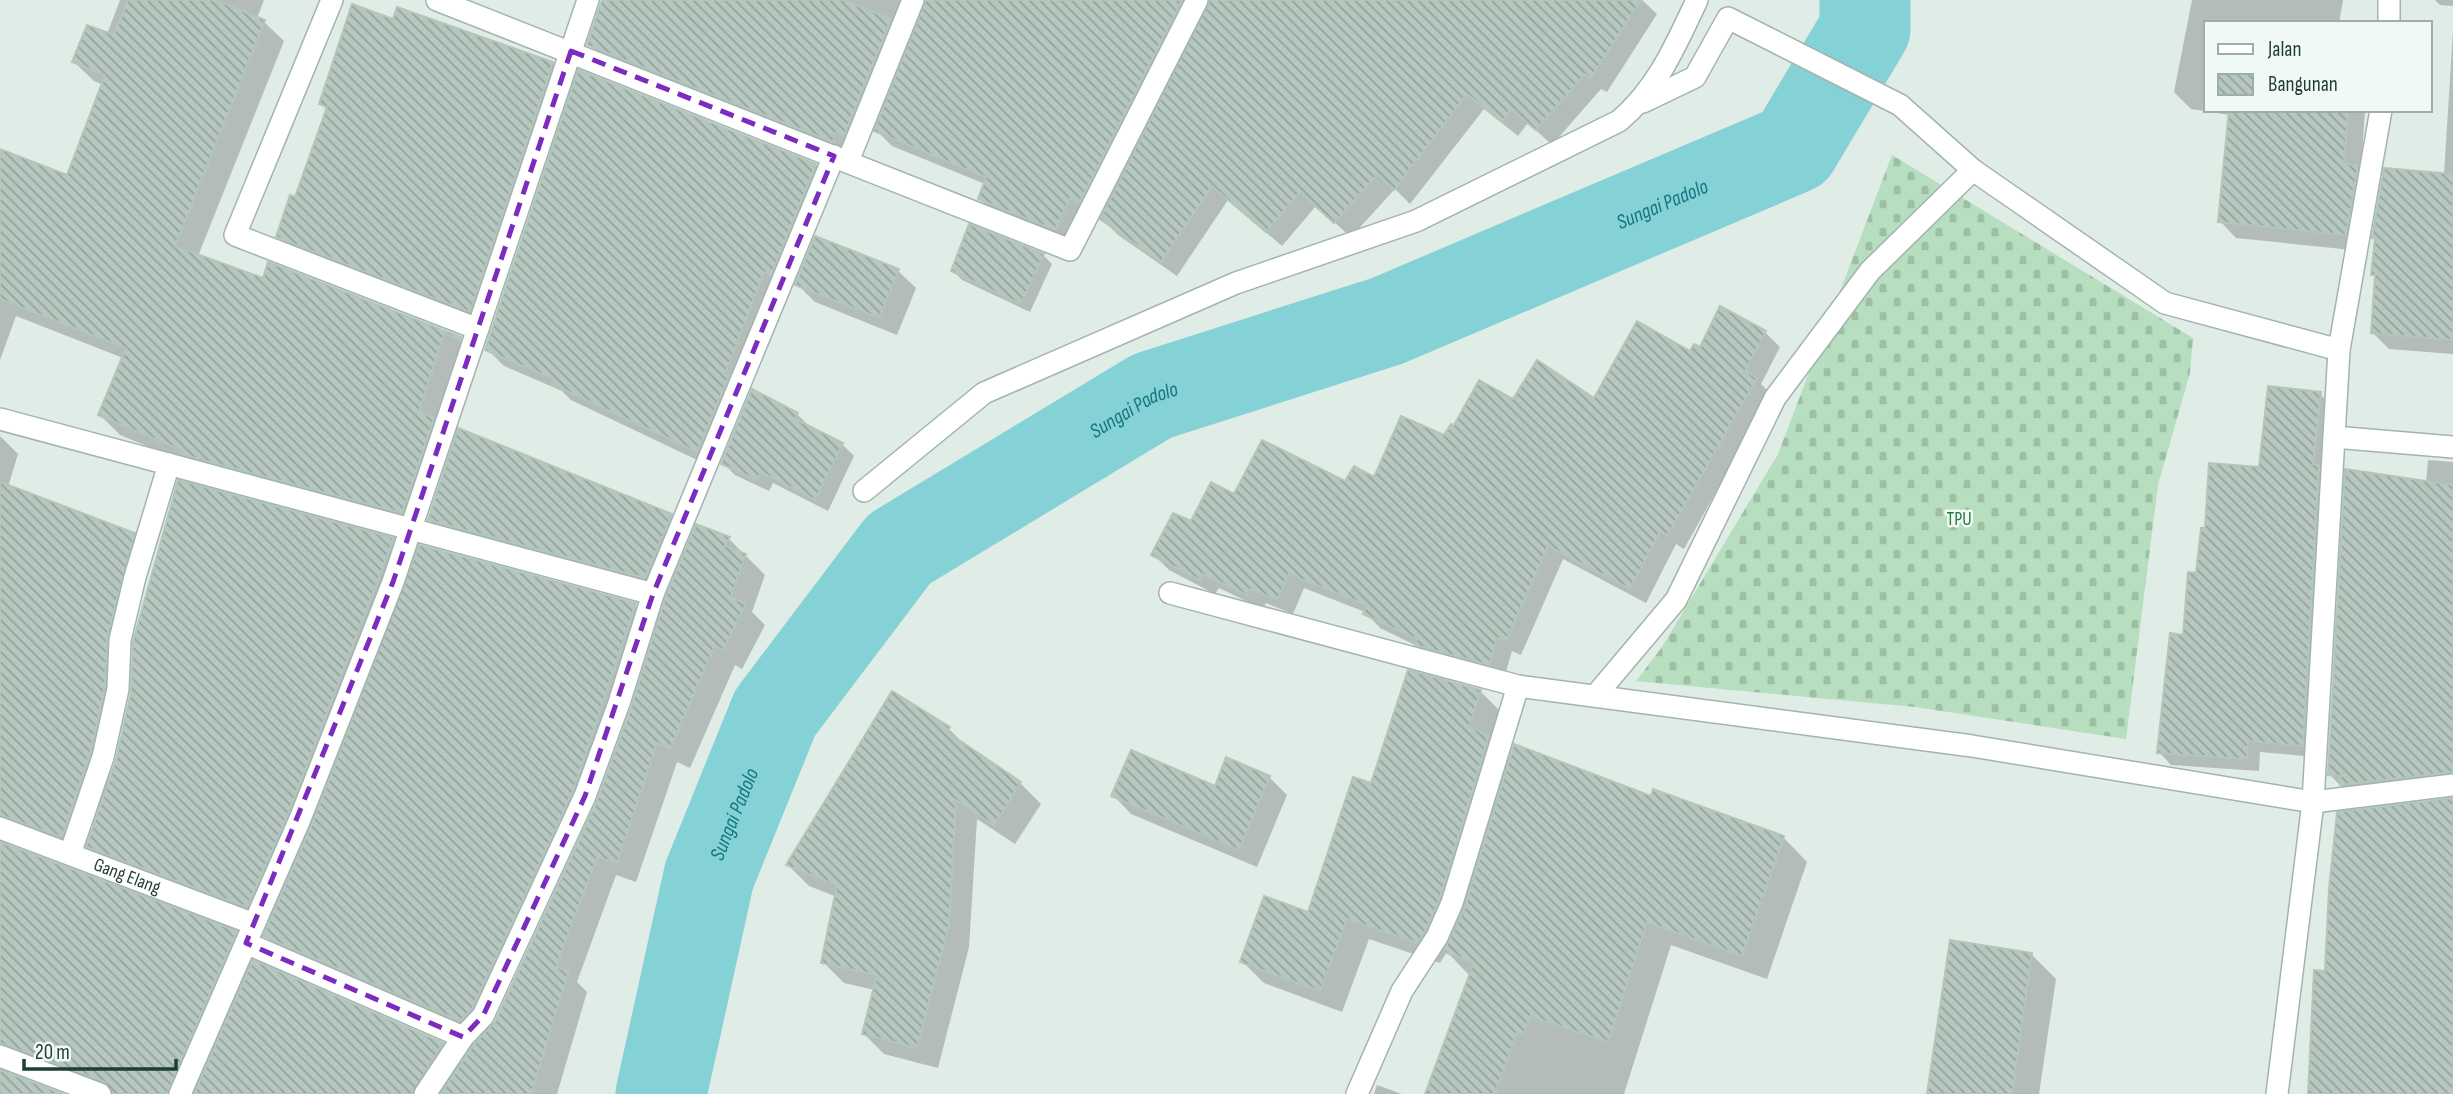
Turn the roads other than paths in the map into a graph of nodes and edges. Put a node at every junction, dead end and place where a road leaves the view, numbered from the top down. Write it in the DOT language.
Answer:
graph roads {
  1 [pos="332,0"];
  2 [pos="437,0"];
  3 [pos="588,0"];
  4 [pos="913,0"];
  5 [pos="1197,0"];
  6 [pos="2389,0"];
  7 [pos="1695,1"];
  8 [pos="2389,21"];
  9 [pos="571,51"];
  10 [pos="1639,104"];
  11 [pos="2381,112"];
  12 [pos="841,158"];
  13 [pos="1973,170"];
  14 [pos="478,329"];
  15 [pos="2339,350"];
  16 [pos="0,419"];
  17 [pos="2334,437"];
  18 [pos="2453,447"];
  19 [pos="169,464"];
  20 [pos="864,491"];
  21 [pos="410,530"];
  22 [pos="1170,593"];
  23 [pos="653,594"];
  24 [pos="1518,686"];
  25 [pos="1596,695"];
  26 [pos="2453,785"];
  27 [pos="2313,802"];
  28 [pos="0,828"];
  29 [pos="70,854"];
  30 [pos="250,934"];
  31 [pos="463,1037"];
  32 [pos="0,1056"];
  33 [pos="100,1094"];
  34 [pos="180,1094"];
  35 [pos="425,1094"];
  36 [pos="1357,1094"];
  37 [pos="2277,1094"];
  1 -- 14 [label="street"];
  2 -- 9 [label="street"];
  3 -- 9 [label="street"];
  4 -- 12 [label="street"];
  5 -- 12 [label="street"];
  6 -- 8 [label="street"];
  7 -- 10 [label="street"];
  9 -- 12 [label="street"];
  9 -- 14 [label="street"];
  10 -- 13 [label="street"];
  10 -- 20 [label="street"];
  11 -- 15 [label="street"];
  12 -- 23 [label="street"];
  13 -- 15 [label="street"];
  13 -- 25 [label="street"];
  14 -- 21 [label="street"];
  15 -- 17 [label="street"];
  16 -- 19 [label="street"];
  17 -- 18 [label="street"];
  17 -- 27 [label="street"];
  19 -- 21 [label="street"];
  19 -- 29 [label="street"];
  21 -- 23 [label="street"];
  21 -- 30 [label="street"];
  22 -- 24 [label="street"];
  23 -- 31 [label="street"];
  24 -- 25 [label="street"];
  24 -- 36 [label="street"];
  25 -- 27 [label="street"];
  26 -- 27 [label="street"];
  27 -- 37 [label="street"];
  28 -- 29 [label="street, Gang Elang"];
  29 -- 30 [label="street, Gang Elang"];
  30 -- 31 [label="street, Gang Elang"];
  30 -- 34 [label="street"];
  31 -- 35 [label="street"];
  32 -- 33 [label="street"];
}
